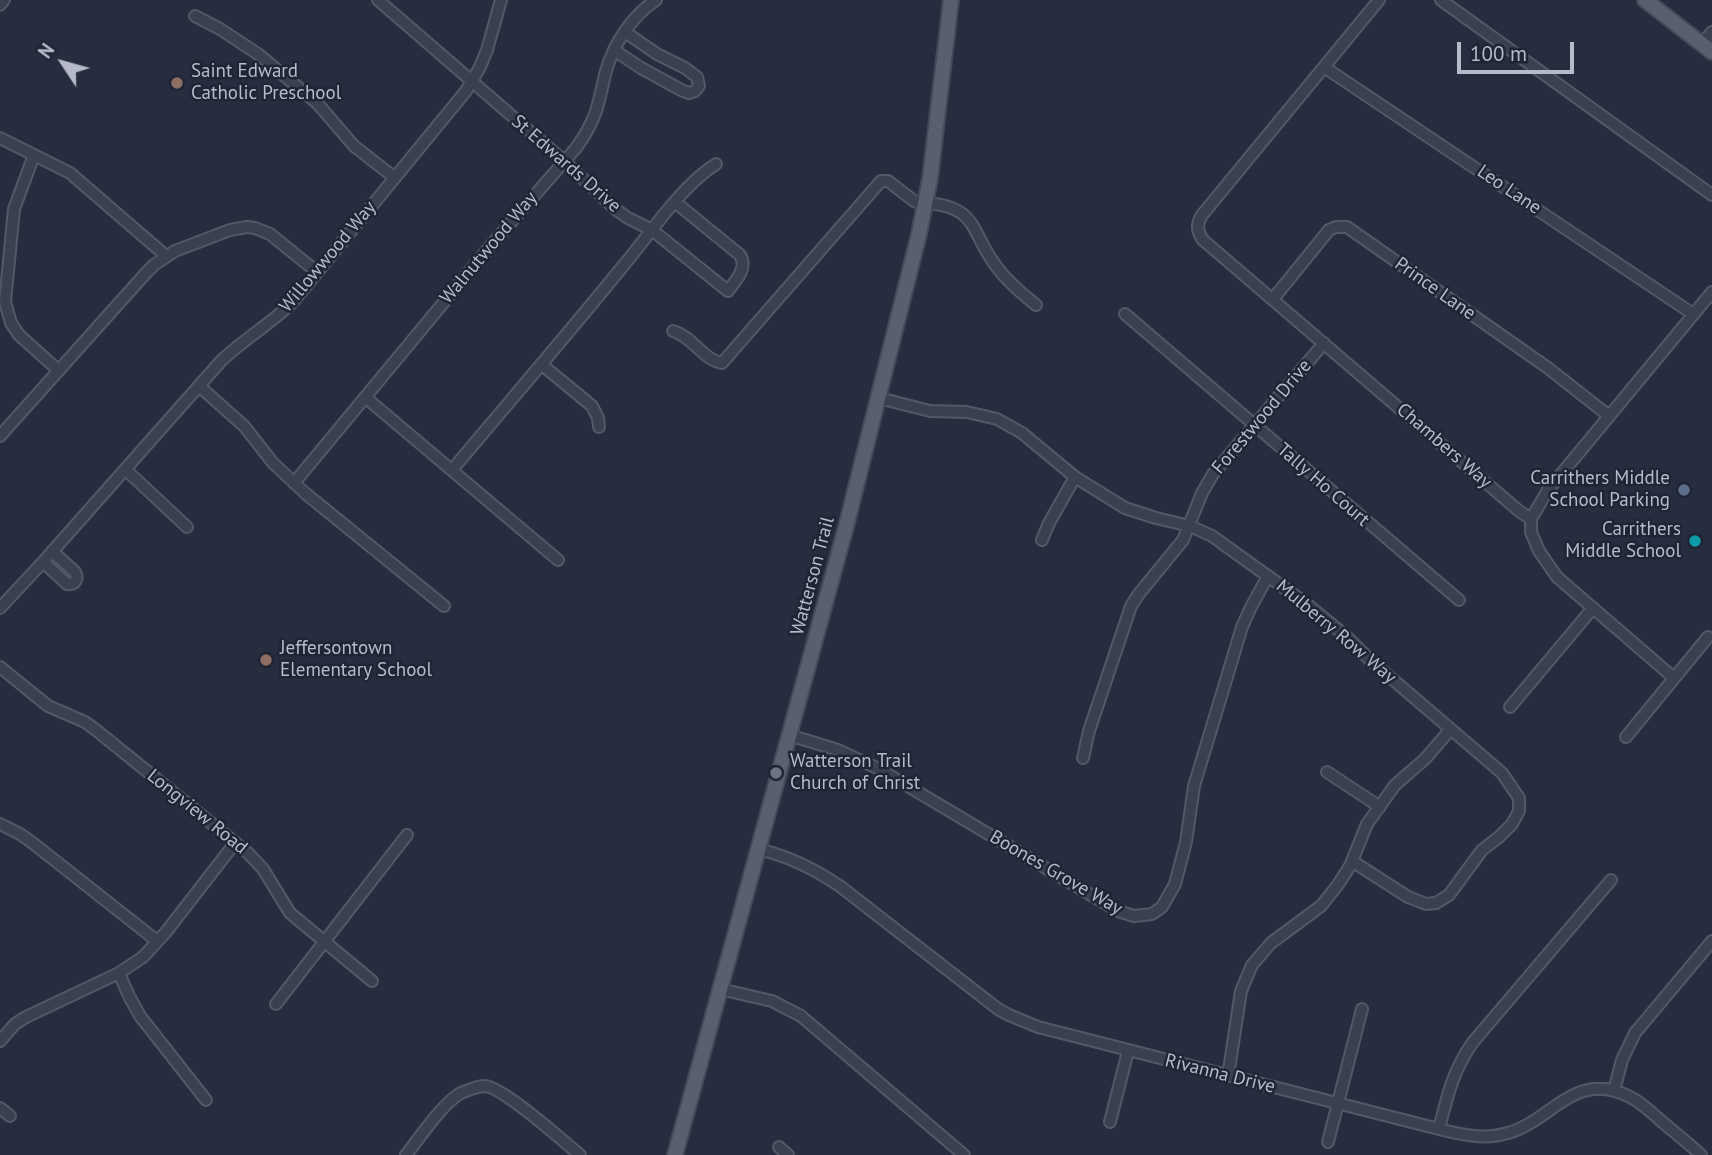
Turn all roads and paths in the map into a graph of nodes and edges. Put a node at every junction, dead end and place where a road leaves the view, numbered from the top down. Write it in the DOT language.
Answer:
graph roads {
  1 [pos="4,0"];
  2 [pos="378,0"];
  3 [pos="501,0"];
  4 [pos="656,0"];
  5 [pos="951,0"];
  6 [pos="1379,0"];
  7 [pos="1441,0"];
  8 [pos="1645,0"];
  9 [pos="0,5"];
  10 [pos="195,16"];
  11 [pos="625,32"];
  12 [pos="1709,43"];
  13 [pos="614,50"];
  14 [pos="1324,66"];
  15 [pos="471,82"];
  16 [pos="0,138"];
  17 [pos="34,155"];
  18 [pos="564,161"];
  19 [pos="716,164"];
  20 [pos="395,178"];
  21 [pos="1712,195"];
  22 [pos="675,202"];
  23 [pos="926,204"];
  24 [pos="652,230"];
  25 [pos="5,249"];
  26 [pos="166,256"];
  27 [pos="317,272"];
  28 [pos="1712,292"];
  29 [pos="1273,299"];
  30 [pos="1036,306"];
  31 [pos="1125,314"];
  32 [pos="1693,314"];
  33 [pos="673,331"];
  34 [pos="1325,343"];
  35 [pos="541,364"];
  36 [pos="58,370"];
  37 [pos="199,386"];
  38 [pos="365,397"];
  39 [pos="879,398"];
  40 [pos="1609,416"];
  41 [pos="1254,425"];
  42 [pos="598,427"];
  43 [pos="0,436"];
  44 [pos="125,469"];
  45 [pos="452,470"];
  46 [pos="1074,477"];
  47 [pos="294,483"];
  48 [pos="1531,519"];
  49 [pos="1189,526"];
  50 [pos="187,527"];
  51 [pos="1042,540"];
  52 [pos="52,551"];
  53 [pos="558,560"];
  54 [pos="43,562"];
  55 [pos="1268,576"];
  56 [pos="1459,600"];
  57 [pos="0,606"];
  58 [pos="444,606"];
  59 [pos="1593,608"];
  60 [pos="1708,637"];
  61 [pos="0,667"];
  62 [pos="1674,678"];
  63 [pos="1510,707"];
  64 [pos="1450,730"];
  65 [pos="789,735"];
  66 [pos="1626,737"];
  67 [pos="1083,758"];
  68 [pos="1327,772"];
  69 [pos="1380,807"];
  70 [pos="0,824"];
  71 [pos="407,835"];
  72 [pos="235,843"];
  73 [pos="758,849"];
  74 [pos="1352,861"];
  75 [pos="1611,880"];
  76 [pos="157,941"];
  77 [pos="1712,941"];
  78 [pos="325,942"];
  79 [pos="119,973"];
  80 [pos="372,981"];
  81 [pos="720,989"];
  82 [pos="276,1004"];
  83 [pos="1362,1009"];
  84 [pos="0,1041"];
  85 [pos="1128,1051"];
  86 [pos="1228,1076"];
  87 [pos="1614,1091"];
  88 [pos="206,1100"];
  89 [pos="1338,1104"];
  90 [pos="0,1108"];
  91 [pos="10,1116"];
  92 [pos="1110,1122"];
  93 [pos="1439,1129"];
  94 [pos="1328,1142"];
  95 [pos="779,1147"];
  96 [pos="407,1155"];
  97 [pos="580,1155"];
  98 [pos="675,1155"];
  99 [pos="788,1155"];
  100 [pos="964,1155"];
  101 [pos="1702,1155"];
  1 -- 9 [label="street"];
  2 -- 15 [label="street, St Edwards Drive"];
  3 -- 15 [label="street, Willowwood Way"];
  4 -- 11 [label="street, Walnutwood Way"];
  5 -- 23 [label="main road, Watterson Trail"];
  6 -- 14 [label="street"];
  7 -- 21 [label="street"];
  8 -- 12 [label="main road"];
  10 -- 20 [label="street"];
  11 -- 13 [label="street, Walnutwood Way"];
  11 -- 13 [label="street"];
  13 -- 18 [label="street, Walnutwood Way"];
  14 -- 29 [label="street, Chambers Way"];
  14 -- 32 [label="street, Leo Lane"];
  15 -- 18 [label="street, St Edwards Drive"];
  15 -- 20 [label="street, Willowwood Way"];
  16 -- 17 [label="street"];
  17 -- 25 [label="street"];
  17 -- 26 [label="street"];
  18 -- 24 [label="street, St Edwards Drive"];
  18 -- 38 [label="street, Walnutwood Way"];
  19 -- 22 [label="street"];
  20 -- 27 [label="street, Willowwood Way"];
  22 -- 24 [label="street"];
  22 -- 24 [label="street, St Edwards Drive"];
  23 -- 30 [label="street"];
  23 -- 33 [label="street"];
  23 -- 39 [label="main road, Watterson Trail"];
  24 -- 35 [label="street"];
  25 -- 36 [label="street"];
  26 -- 27 [label="street"];
  26 -- 36 [label="street"];
  27 -- 37 [label="street, Willowwood Way"];
  28 -- 32 [label="street"];
  29 -- 34 [label="street, Chambers Way"];
  29 -- 40 [label="street, Prince Lane"];
  31 -- 41 [label="street, Tally Ho Court"];
  32 -- 40 [label="street"];
  34 -- 41 [label="street, Forestwood Drive"];
  34 -- 48 [label="street, Chambers Way"];
  35 -- 42 [label="street"];
  35 -- 45 [label="street"];
  36 -- 43 [label="street"];
  37 -- 44 [label="street, Willowwood Way"];
  37 -- 47 [label="street"];
  38 -- 45 [label="street"];
  38 -- 47 [label="street, Walnutwood Way"];
  39 -- 46 [label="street, Mulberry Row Way"];
  39 -- 65 [label="main road, Watterson Trail"];
  40 -- 48 [label="street"];
  41 -- 49 [label="street, Forestwood Drive"];
  41 -- 56 [label="street, Tally Ho Court"];
  44 -- 50 [label="street"];
  44 -- 52 [label="street, Willowwood Way"];
  45 -- 53 [label="street"];
  46 -- 49 [label="street, Mulberry Row Way"];
  46 -- 51 [label="street"];
  47 -- 58 [label="street"];
  48 -- 59 [label="street"];
  49 -- 55 [label="street, Mulberry Row Way"];
  49 -- 67 [label="street, Forestwood Drive"];
  52 -- 54 [label="street, Willowwood Way"];
  52 -- 54 [label="street"];
  54 -- 57 [label="street, Willowwood Way"];
  55 -- 64 [label="street, Mulberry Row Way"];
  55 -- 65 [label="street, Boones Grove Way"];
  59 -- 62 [label="street"];
  59 -- 63 [label="street"];
  60 -- 62 [label="street"];
  61 -- 72 [label="street, Longview Road"];
  62 -- 66 [label="street"];
  64 -- 69 [label="street"];
  64 -- 74 [label="street, Mulberry Row Way"];
  65 -- 73 [label="main road, Watterson Trail"];
  68 -- 69 [label="street"];
  69 -- 74 [label="street"];
  70 -- 76 [label="street"];
  71 -- 78 [label="street"];
  72 -- 76 [label="street"];
  72 -- 78 [label="street, Longview Road"];
  73 -- 81 [label="main road, Watterson Trail"];
  73 -- 85 [label="street, Rivanna Drive"];
  74 -- 86 [label="street"];
  75 -- 93 [label="street"];
  76 -- 79 [label="street"];
  77 -- 87 [label="street"];
  78 -- 80 [label="street, Longview Road"];
  78 -- 82 [label="street"];
  79 -- 84 [label="street"];
  79 -- 88 [label="street"];
  81 -- 98 [label="main road, Watterson Trail"];
  81 -- 100 [label="street"];
  83 -- 89 [label="street"];
  85 -- 86 [label="street, Rivanna Drive"];
  85 -- 92 [label="street"];
  86 -- 89 [label="street, Rivanna Drive"];
  87 -- 93 [label="street, Rivanna Drive"];
  87 -- 101 [label="street"];
  89 -- 93 [label="street, Rivanna Drive"];
  89 -- 94 [label="street"];
  90 -- 91 [label="street"];
  95 -- 99 [label="street"];
  96 -- 97 [label="street"];
}
